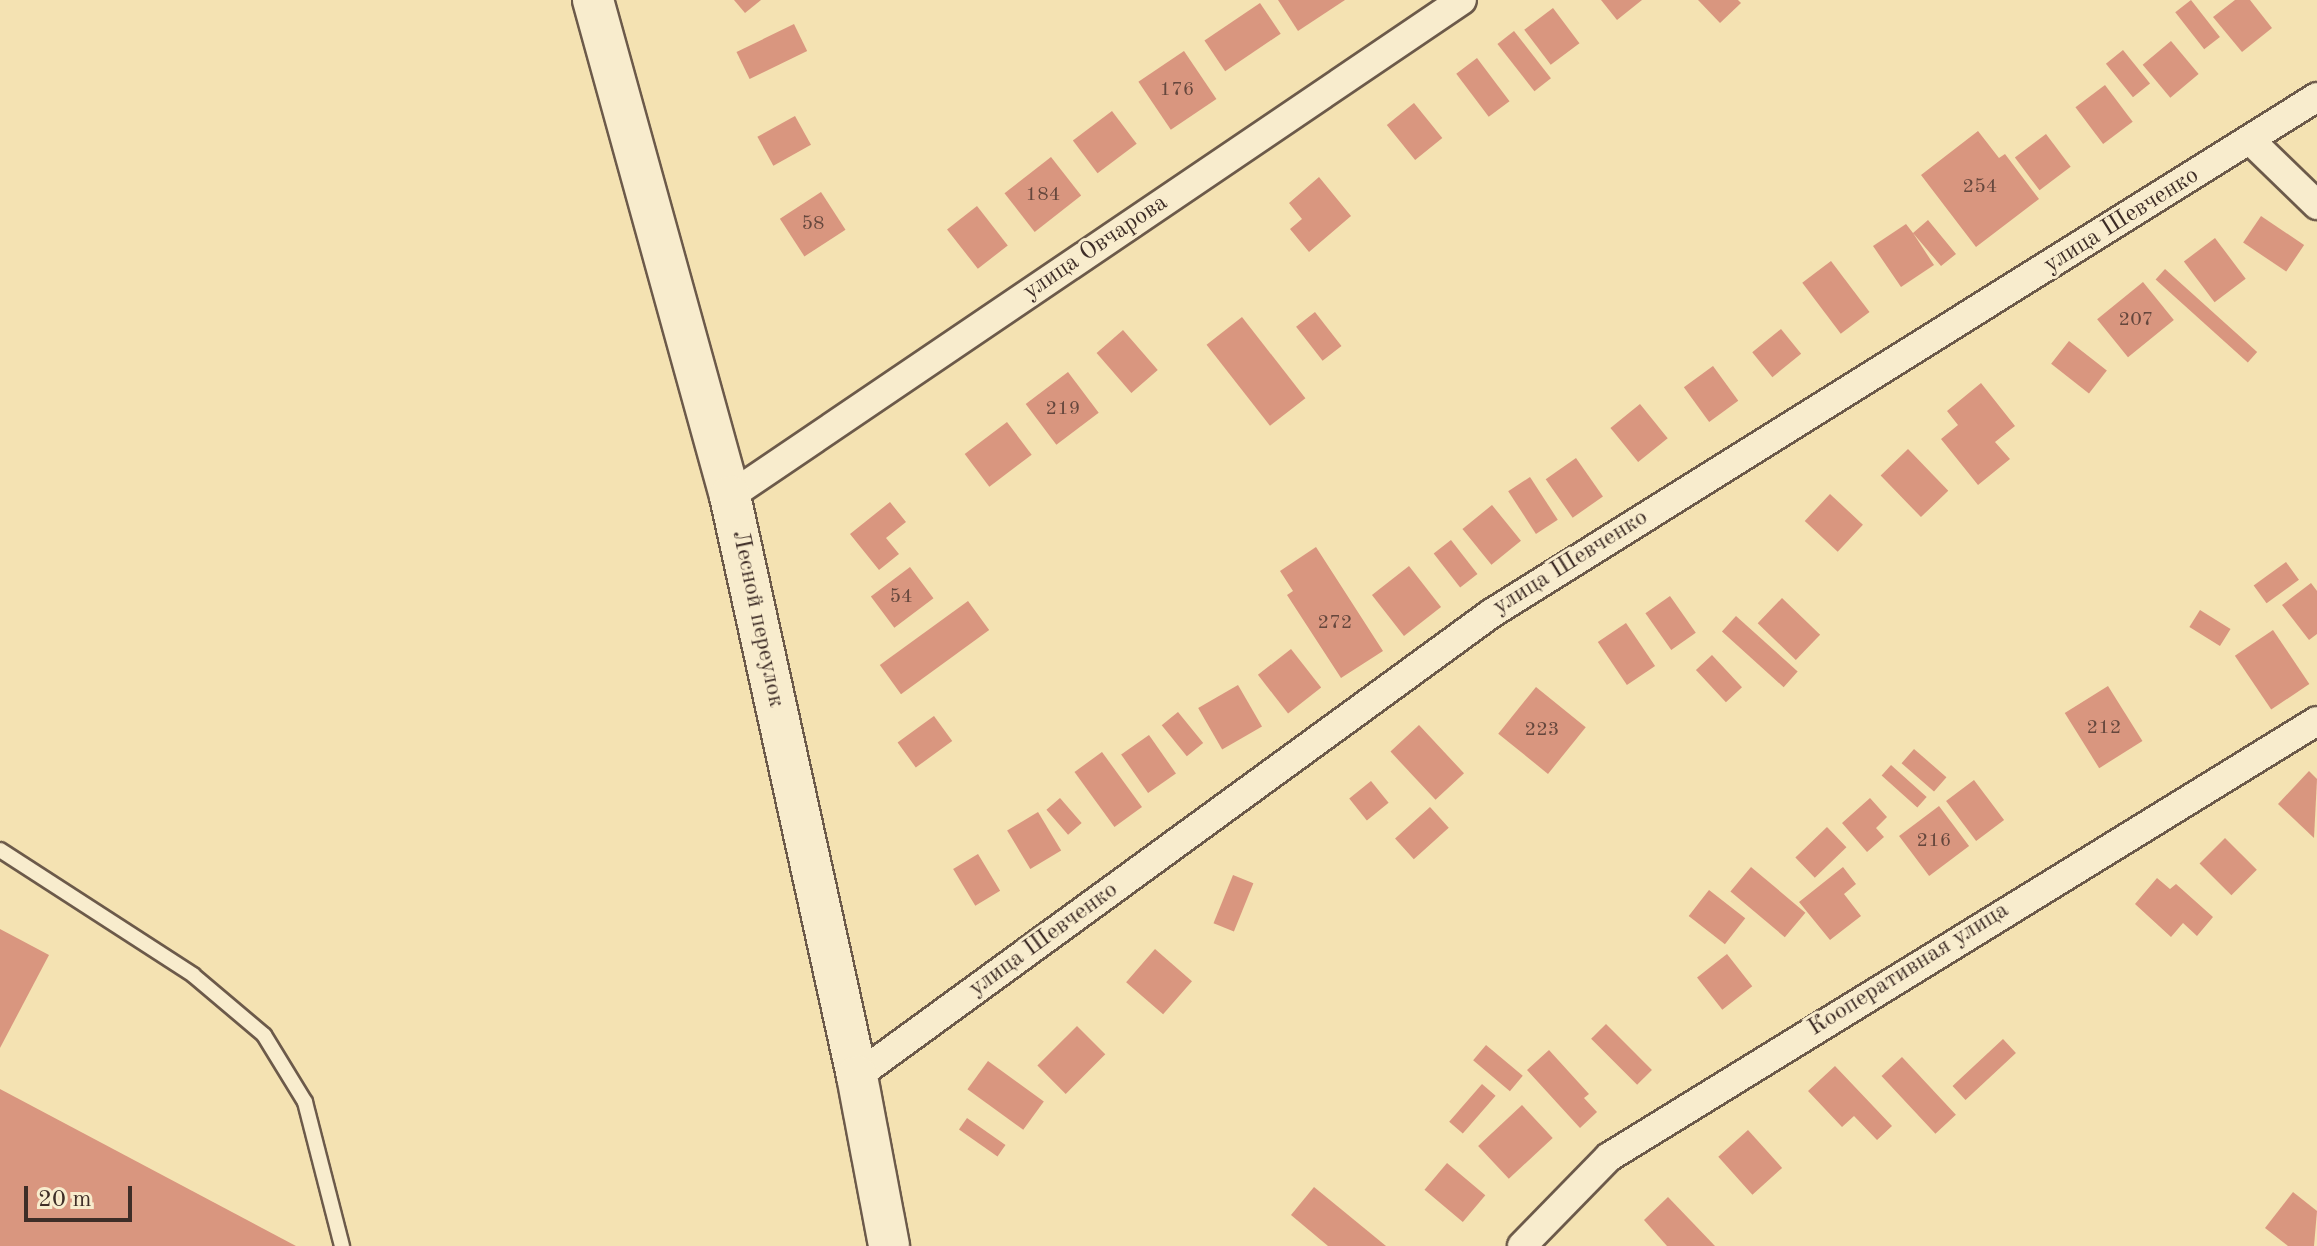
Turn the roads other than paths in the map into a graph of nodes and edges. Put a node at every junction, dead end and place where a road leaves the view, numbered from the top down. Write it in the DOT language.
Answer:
graph roads {
  1 [pos="593,0"];
  2 [pos="1462,0"];
  3 [pos="2317,97"];
  4 [pos="2251,141"];
  5 [pos="2317,205"];
  6 [pos="730,496"];
  7 [pos="2317,721"];
  8 [pos="0,850"];
  9 [pos="857,1076"];
  10 [pos="342,1246"];
  11 [pos="889,1246"];
  12 [pos="1522,1246"];
  1 -- 6 [label="main road, Лесной переулок"];
  2 -- 6 [label="street, улица Овчарова"];
  3 -- 4 [label="street, улица Шевченко"];
  4 -- 5 [label="street"];
  4 -- 9 [label="street, улица Шевченко"];
  6 -- 9 [label="main road, Лесной переулок"];
  7 -- 12 [label="street, Кооперативная улица"];
  8 -- 10 [label="lane"];
  9 -- 11 [label="main road, Лесной переулок"];
}
